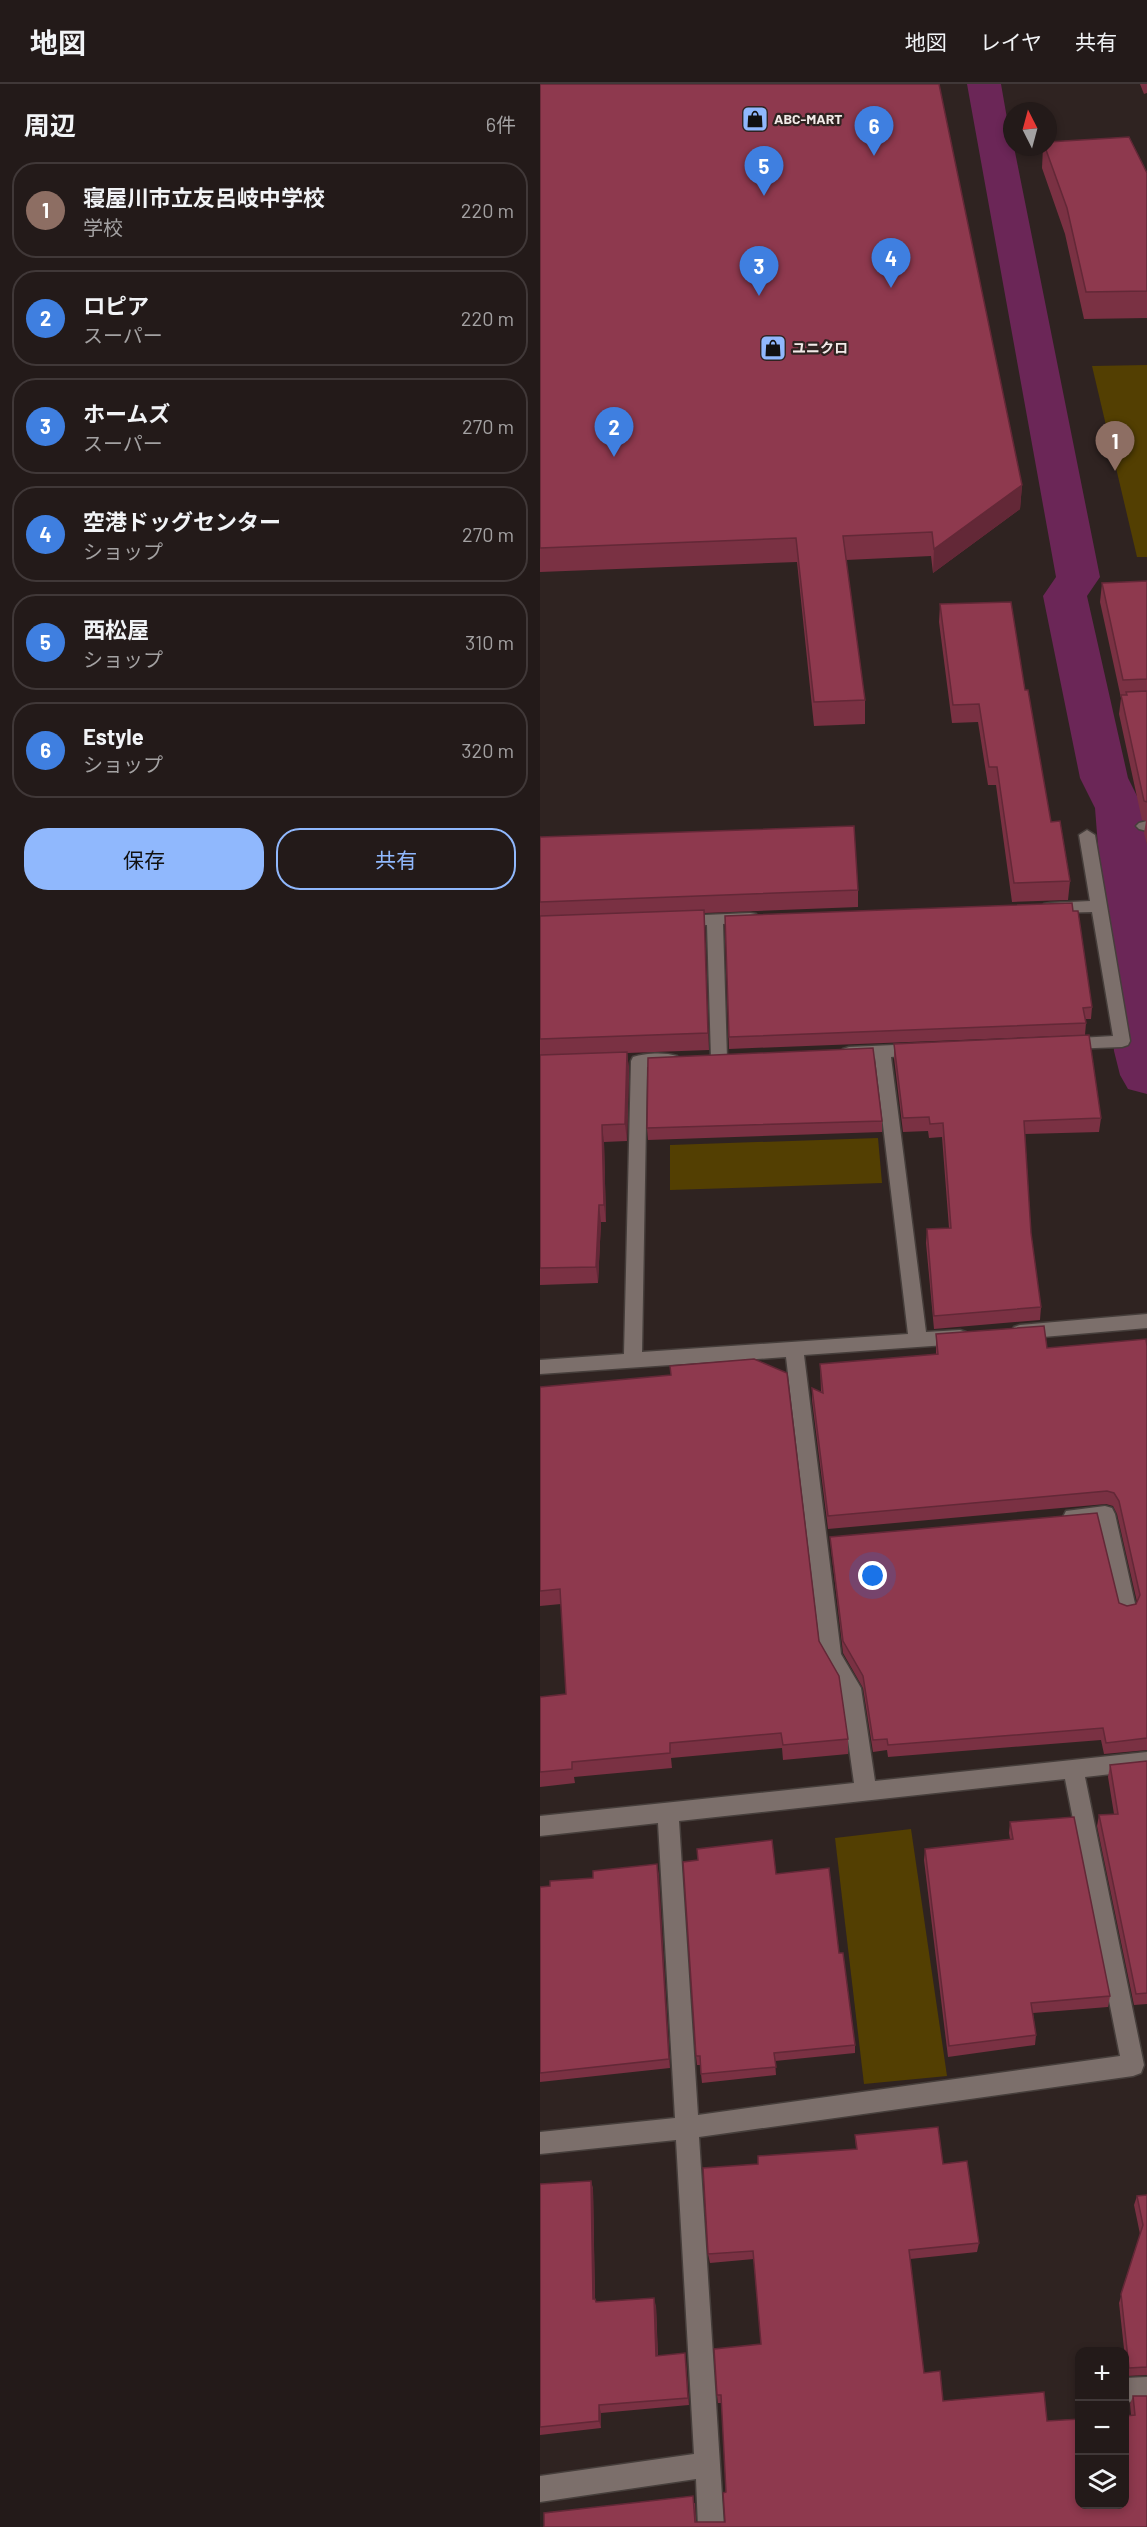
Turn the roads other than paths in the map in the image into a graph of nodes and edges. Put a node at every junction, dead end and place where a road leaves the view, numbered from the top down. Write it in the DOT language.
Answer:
graph roads {
  1 [pos="1087,835"];
  2 [pos="1099,906"];
  3 [pos="1029,909"];
  4 [pos="761,918"];
  5 [pos="715,920"];
  6 [pos="668,921"];
  7 [pos="1050,1044"];
  8 [pos="930,1049"];
  9 [pos="882,1051"];
  10 [pos="836,1053"];
  11 [pos="719,1058"];
  12 [pos="685,1059"];
  13 [pos="639,1061"];
  14 [pos="617,1062"];
  15 [pos="1147,1321"];
  16 [pos="998,1334"];
  17 [pos="975,1335"];
  18 [pos="918,1340"];
  19 [pos="794,1349"];
  20 [pos="633,1360"];
  21 [pos="540,1366"];
  22 [pos="1059,1518"];
  23 [pos="840,1538"];
  24 [pos="817,1540"];
  25 [pos="1126,1608"];
  26 [pos="1147,1761"];
  27 [pos="1073,1768"];
  28 [pos="866,1791"];
  29 [pos="668,1812"];
  30 [pos="540,1826"];
  31 [pos="686,2128"];
  32 [pos="540,2142"];
  33 [pos="1147,2389"];
  34 [pos="1129,2390"];
  35 [pos="708,2465"];
  36 [pos="540,2489"];
  37 [pos="711,2527"];
  1 -- 2 [label="street"];
  2 -- 3 [label="street"];
  2 -- 7 [label="street"];
  4 -- 5 [label="street"];
  5 -- 6 [label="street"];
  5 -- 11 [label="street"];
  8 -- 9 [label="street"];
  9 -- 10 [label="street"];
  9 -- 18 [label="street"];
  12 -- 13 [label="street"];
  13 -- 14 [label="street"];
  13 -- 20 [label="street"];
  15 -- 16 [label="street"];
  17 -- 18 [label="street"];
  18 -- 19 [label="street"];
  19 -- 20 [label="street"];
  19 -- 24 [label="street"];
  20 -- 21 [label="street"];
  22 -- 25 [label="street"];
  23 -- 24 [label="street"];
  24 -- 28 [label="street"];
  26 -- 27 [label="street"];
  27 -- 28 [label="street"];
  27 -- 31 [label="street"];
  28 -- 29 [label="street"];
  29 -- 30 [label="street"];
  29 -- 31 [label="street"];
  31 -- 32 [label="street"];
  31 -- 35 [label="street"];
  33 -- 34 [label="street"];
  35 -- 36 [label="street"];
  35 -- 37 [label="street"];
}
